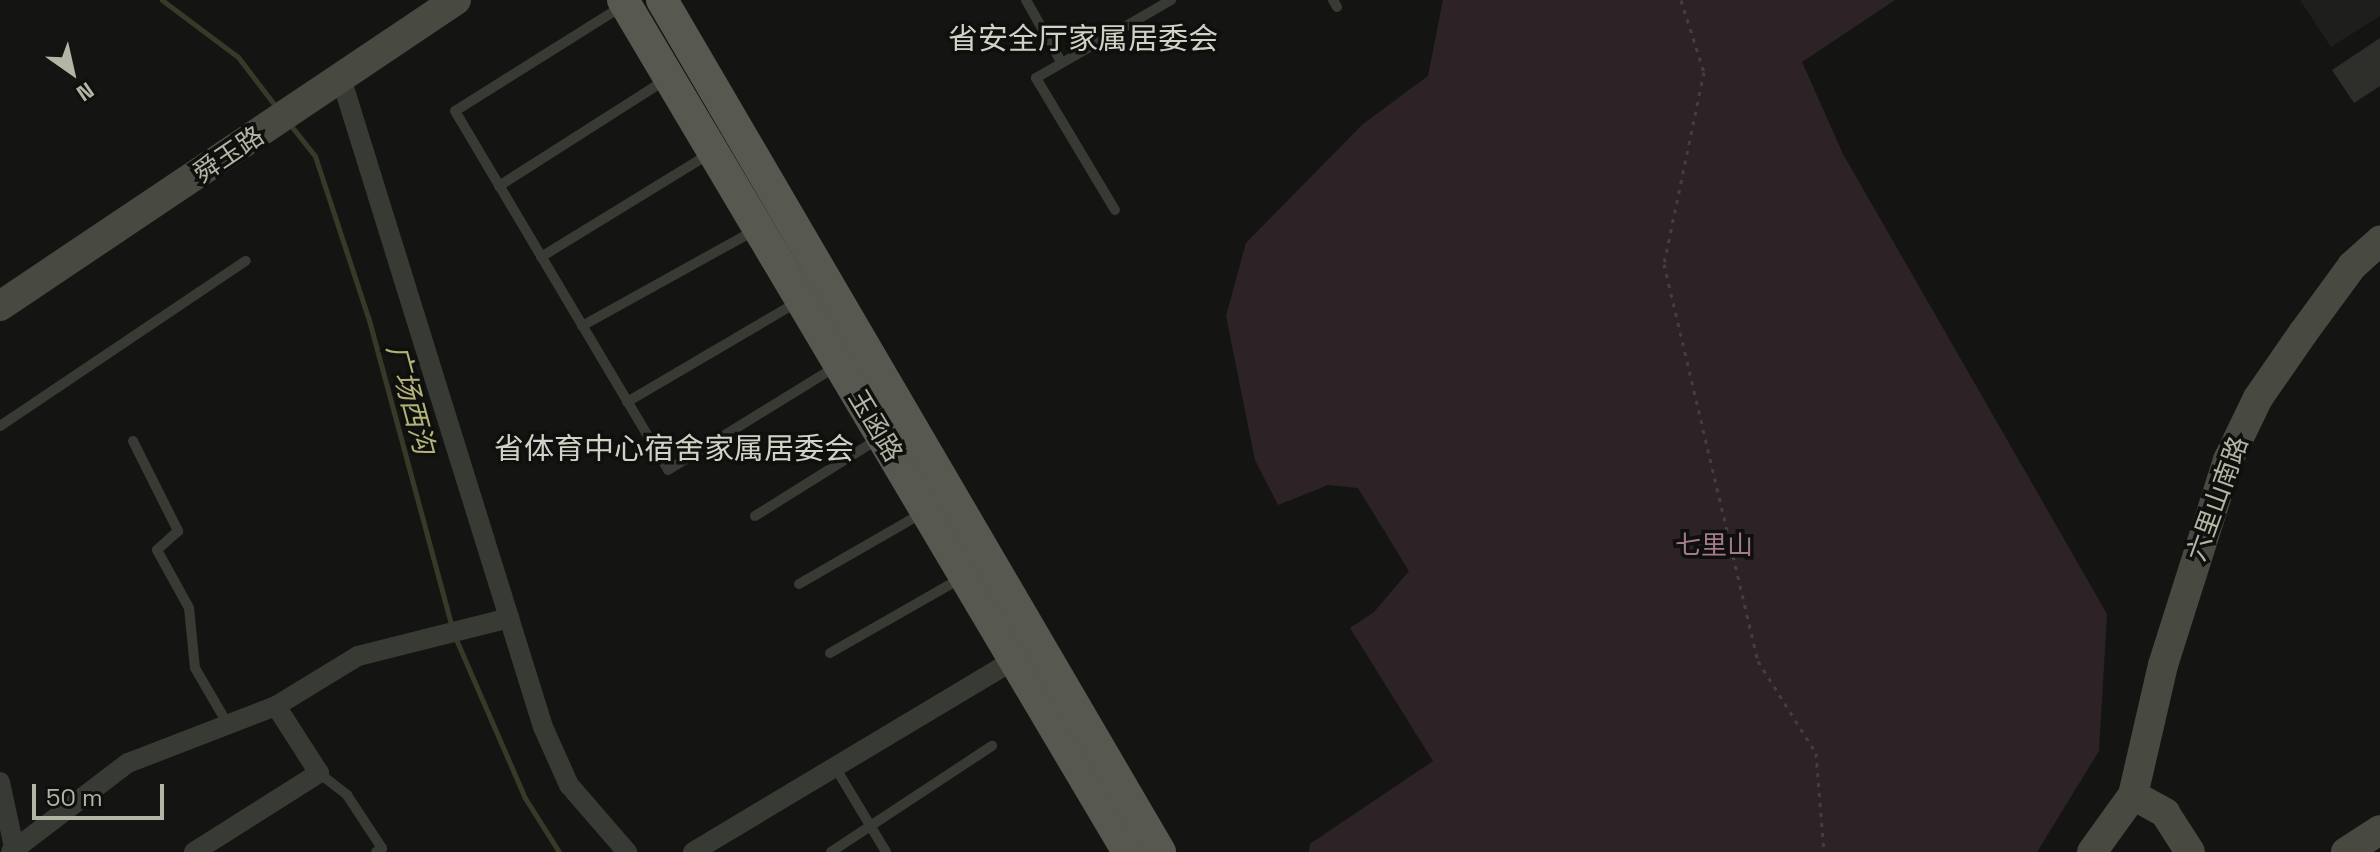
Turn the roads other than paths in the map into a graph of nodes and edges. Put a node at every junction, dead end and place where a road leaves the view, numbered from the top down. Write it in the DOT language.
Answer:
graph roads {
  1 [pos="456,0"];
  2 [pos="662,0"];
  3 [pos="1026,0"];
  4 [pos="1171,0"];
  5 [pos="624,2"];
  6 [pos="1060,60"];
  7 [pos="341,78"];
  8 [pos="669,78"];
  9 [pos="713,152"];
  10 [pos="499,186"];
  11 [pos="1115,210"];
  12 [pos="758,228"];
  13 [pos="2380,241"];
  14 [pos="541,257"];
  15 [pos="246,261"];
  16 [pos="801,300"];
  17 [pos="0,306"];
  18 [pos="582,326"];
  19 [pos="839,365"];
  20 [pos="627,402"];
  21 [pos="0,426"];
  22 [pos="882,437"];
  23 [pos="133,441"];
  24 [pos="926,511"];
  25 [pos="755,516"];
  26 [pos="964,576"];
  27 [pos="799,584"];
  28 [pos="509,618"];
  29 [pos="830,653"];
  30 [pos="1014,660"];
  31 [pos="276,706"];
  32 [pos="227,723"];
  33 [pos="992,746"];
  34 [pos="835,767"];
  35 [pos="319,773"];
  36 [pos="0,782"];
  37 [pos="2133,795"];
  38 [pos="869,824"];
  39 [pos="2380,830"];
  40 [pos="13,851"];
  41 [pos="2351,851"];
  42 [pos="194,852"];
  43 [pos="376,852"];
  44 [pos="627,852"];
  45 [pos="693,852"];
  46 [pos="831,852"];
  47 [pos="886,852"];
  48 [pos="1128,852"];
  49 [pos="1160,852"];
  50 [pos="2092,852"];
  51 [pos="2190,852"];
  1 -- 7 [label="main road, 舜玉路"];
  2 -- 49 [label="main road, 玉函路"];
  3 -- 6 [label="lane"];
  4 -- 6 [label="lane"];
  5 -- 8 [label="main road, 玉函路"];
  5 -- 10 [label="lane"];
  6 -- 11 [label="lane"];
  7 -- 17 [label="main road, 舜玉路"];
  7 -- 28 [label="street"];
  8 -- 9 [label="main road, 玉函路"];
  8 -- 10 [label="lane"];
  9 -- 12 [label="main road, 玉函路"];
  9 -- 14 [label="lane"];
  10 -- 14 [label="lane"];
  12 -- 16 [label="main road, 玉函路"];
  12 -- 18 [label="lane"];
  13 -- 37 [label="main road, 六里山南路"];
  14 -- 18 [label="lane"];
  15 -- 21 [label="lane"];
  16 -- 19 [label="main road, 玉函路"];
  16 -- 20 [label="lane"];
  18 -- 20 [label="lane"];
  19 -- 20 [label="lane"];
  19 -- 22 [label="main road, 玉函路"];
  22 -- 24 [label="main road, 玉函路"];
  22 -- 25 [label="lane"];
  23 -- 32 [label="lane"];
  24 -- 26 [label="main road, 玉函路"];
  24 -- 27 [label="lane"];
  26 -- 29 [label="lane"];
  26 -- 30 [label="main road, 玉函路"];
  28 -- 31 [label="street"];
  28 -- 44 [label="street"];
  30 -- 34 [label="street"];
  30 -- 48 [label="main road, 玉函路"];
  31 -- 32 [label="street"];
  31 -- 35 [label="street"];
  32 -- 40 [label="street"];
  33 -- 38 [label="lane"];
  34 -- 38 [label="lane"];
  34 -- 45 [label="street"];
  35 -- 42 [label="street"];
  35 -- 43 [label="lane"];
  36 -- 40 [label="street"];
  37 -- 50 [label="main road"];
  37 -- 51 [label="main road"];
  38 -- 46 [label="lane"];
  38 -- 47 [label="lane"];
  39 -- 41 [label="main road"];
}
